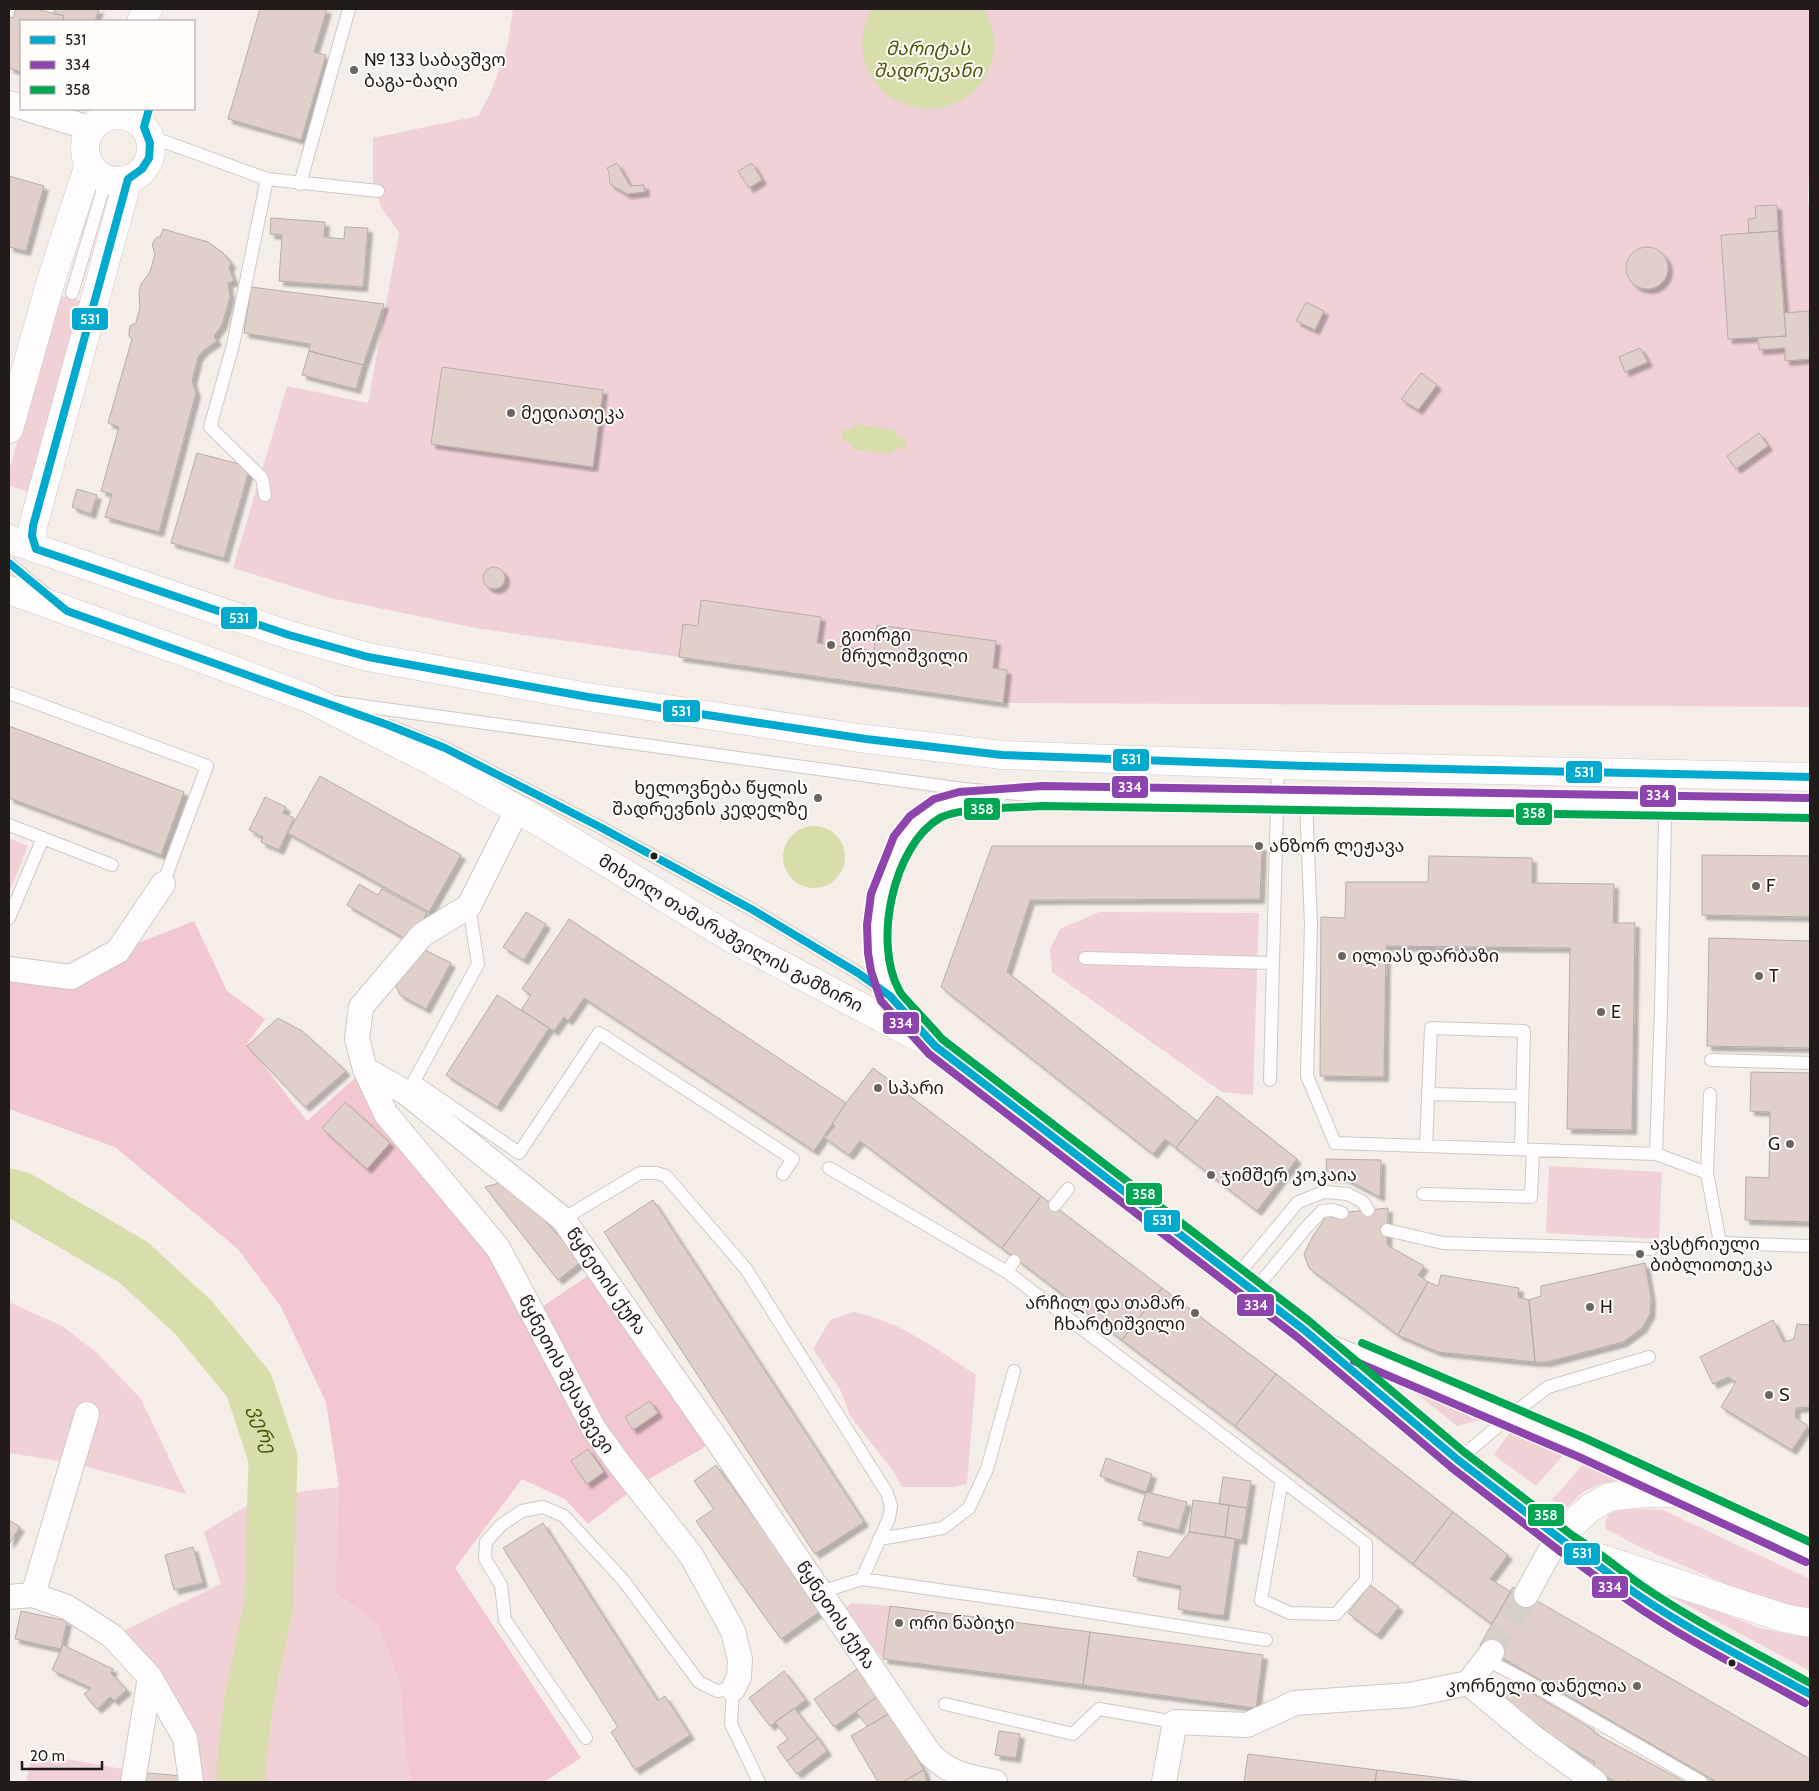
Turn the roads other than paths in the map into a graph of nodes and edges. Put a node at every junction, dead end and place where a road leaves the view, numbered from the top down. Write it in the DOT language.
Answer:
graph roads {
  1 [pos="148,9"];
  2 [pos="349,9"];
  3 [pos="142,20"];
  4 [pos="36,110"];
  5 [pos="101,118"];
  6 [pos="147,124"];
  7 [pos="108,174"];
  8 [pos="268,179"];
  9 [pos="300,184"];
  10 [pos="378,190"];
  11 [pos="72,293"];
  12 [pos="9,429"];
  13 [pos="265,495"];
  14 [pos="9,539"];
  15 [pos="36,549"];
  16 [pos="9,563"];
  17 [pos="9,590"];
  18 [pos="66,611"];
  19 [pos="9,693"];
  20 [pos="310,699"];
  21 [pos="1278,766"];
  22 [pos="1666,773"];
  23 [pos="1810,777"];
  24 [pos="1042,796"];
  25 [pos="1276,801"];
  26 [pos="1306,802"];
  27 [pos="1666,805"];
  28 [pos="1810,808"];
  29 [pos="517,810"];
  30 [pos="9,824"];
  31 [pos="44,838"];
  32 [pos="112,865"];
  33 [pos="163,884"];
  34 [pos="469,906"];
  35 [pos="9,918"];
  36 [pos="1085,958"];
  37 [pos="1272,963"];
  38 [pos="9,969"];
  39 [pos="890,996"];
  40 [pos="935,1046"];
  41 [pos="1711,1060"];
  42 [pos="1810,1063"];
  43 [pos="365,1069"];
  44 [pos="1270,1080"];
  45 [pos="1428,1094"];
  46 [pos="1710,1094"];
  47 [pos="1522,1096"];
  48 [pos="1426,1146"];
  49 [pos="1527,1150"];
  50 [pos="1656,1154"];
  51 [pos="829,1168"];
  52 [pos="1707,1172"];
  53 [pos="783,1174"];
  54 [pos="1068,1189"];
  55 [pos="1423,1194"];
  56 [pos="1055,1205"];
  57 [pos="1368,1210"];
  58 [pos="1342,1213"];
  59 [pos="563,1219"];
  60 [pos="1387,1230"];
  61 [pos="1810,1246"];
  62 [pos="1651,1249"];
  63 [pos="1244,1285"];
  64 [pos="1303,1329"];
  65 [pos="1649,1356"];
  66 [pos="1014,1371"];
  67 [pos="87,1414"];
  68 [pos="1510,1416"];
  69 [pos="1458,1460"];
  70 [pos="1282,1480"];
  71 [pos="1679,1493"];
  72 [pos="880,1539"];
  73 [pos="1568,1544"];
  74 [pos="1810,1553"];
  75 [pos="862,1580"];
  76 [pos="820,1592"];
  77 [pos="33,1595"];
  78 [pos="1526,1595"];
  79 [pos="9,1597"];
  80 [pos="1810,1623"];
  81 [pos="1266,1640"];
  82 [pos="1489,1656"];
  83 [pos="150,1676"];
  84 [pos="1468,1683"];
  85 [pos="733,1689"];
  86 [pos="1810,1694"];
  87 [pos="945,1704"];
  88 [pos="1175,1722"];
  89 [pos="586,1738"];
  90 [pos="960,1778"];
  91 [pos="133,1782"];
  92 [pos="191,1782"];
  93 [pos="759,1782"];
  94 [pos="995,1782"];
  95 [pos="1164,1782"];
  96 [pos="1595,1782"];
  97 [pos="1701,1782"];
  1 -- 3 [label="main road"];
  2 -- 9 [label="lane"];
  4 -- 5 [label="street"];
  5 -- 6 [label="main road"];
  5 -- 7 [label="main road"];
  6 -- 7 [label="main road"];
  6 -- 8 [label="lane"];
  7 -- 11 [label="lane"];
  7 -- 12 [label="main road"];
  7 -- 15 [label="main road"];
  8 -- 9 [label="lane"];
  8 -- 13 [label="lane"];
  9 -- 10 [label="lane"];
  14 -- 15 [label="main road"];
  15 -- 21 [label="main road"];
  16 -- 18 [label="lane"];
  17 -- 18 [label="main road, მიხეილ თამარაშვილის გამზირი"];
  18 -- 20 [label="main road, მიხეილ თამარაშვილის გამზირი"];
  19 -- 33 [label="lane"];
  20 -- 24 [label="lane"];
  20 -- 29 [label="main road, მიხეილ თამარაშვილის გამზირი"];
  20 -- 39 [label="lane"];
  21 -- 22 [label="main road"];
  21 -- 25 [label="lane"];
  22 -- 23 [label="main road"];
  22 -- 27 [label="lane"];
  24 -- 25 [label="lane"];
  24 -- 39 [label="lane"];
  25 -- 26 [label="lane"];
  25 -- 37 [label="lane"];
  26 -- 27 [label="lane"];
  26 -- 48 [label="lane"];
  27 -- 28 [label="lane"];
  27 -- 50 [label="lane"];
  29 -- 34 [label="street"];
  29 -- 40 [label="main road, მიხეილ თამარაშვილის გამზირი"];
  30 -- 31 [label="lane"];
  31 -- 32 [label="lane"];
  31 -- 35 [label="lane"];
  33 -- 38 [label="street"];
  34 -- 43 [label="street"];
  34 -- 53 [label="lane"];
  36 -- 37 [label="lane"];
  37 -- 44 [label="lane"];
  39 -- 40 [label="lane"];
  40 -- 63 [label="main road, მიხეილ თამარაშვილის გამზირი"];
  41 -- 42 [label="lane"];
  43 -- 59 [label="street, წყნეთის ქუჩა"];
  43 -- 85 [label="street, წყნეთის შესახვევი"];
  45 -- 47 [label="lane"];
  45 -- 47 [label="lane"];
  45 -- 48 [label="lane"];
  46 -- 52 [label="lane"];
  47 -- 49 [label="lane"];
  48 -- 49 [label="lane"];
  49 -- 50 [label="lane"];
  49 -- 55 [label="lane"];
  50 -- 52 [label="lane"];
  51 -- 70 [label="lane"];
  52 -- 61 [label="lane"];
  54 -- 56 [label="lane"];
  57 -- 63 [label="lane"];
  58 -- 63 [label="lane"];
  59 -- 72 [label="lane"];
  59 -- 76 [label="street, წყნეთის ქუჩა"];
  60 -- 62 [label="lane"];
  63 -- 64 [label="main road, მიხეილ თამარაშვილის გამზირი"];
  64 -- 68 [label="lane, მიხეილ თამარაშვილის გამზირი"];
  64 -- 69 [label="main road, მიხეილ თამარაშვილის გამზირი"];
  65 -- 68 [label="lane"];
  66 -- 72 [label="lane"];
  67 -- 77 [label="street"];
  68 -- 69 [label="lane"];
  68 -- 71 [label="lane, მიხეილ თამარაშვილის გამზირი"];
  69 -- 73 [label="main road, მიხეილ თამარაშვილის გამზირი"];
  70 -- 70 [label="lane"];
  71 -- 73 [label="main road"];
  71 -- 74 [label="main road"];
  72 -- 75 [label="lane"];
  73 -- 78 [label="street"];
  73 -- 80 [label="main road"];
  73 -- 86 [label="main road, მიხეილ თამარაშვილის გამზირი"];
  75 -- 76 [label="lane"];
  75 -- 81 [label="lane"];
  76 -- 90 [label="street, წყნეთის ქუჩა"];
  77 -- 79 [label="street"];
  77 -- 83 [label="street"];
  82 -- 84 [label="street"];
  82 -- 97 [label="lane"];
  83 -- 91 [label="street"];
  83 -- 92 [label="street"];
  84 -- 88 [label="street"];
  84 -- 96 [label="street"];
  85 -- 89 [label="lane"];
  85 -- 93 [label="lane"];
  87 -- 88 [label="lane"];
  88 -- 95 [label="street"];
  90 -- 94 [label="street, წყნეთის ქუჩა"];
}
